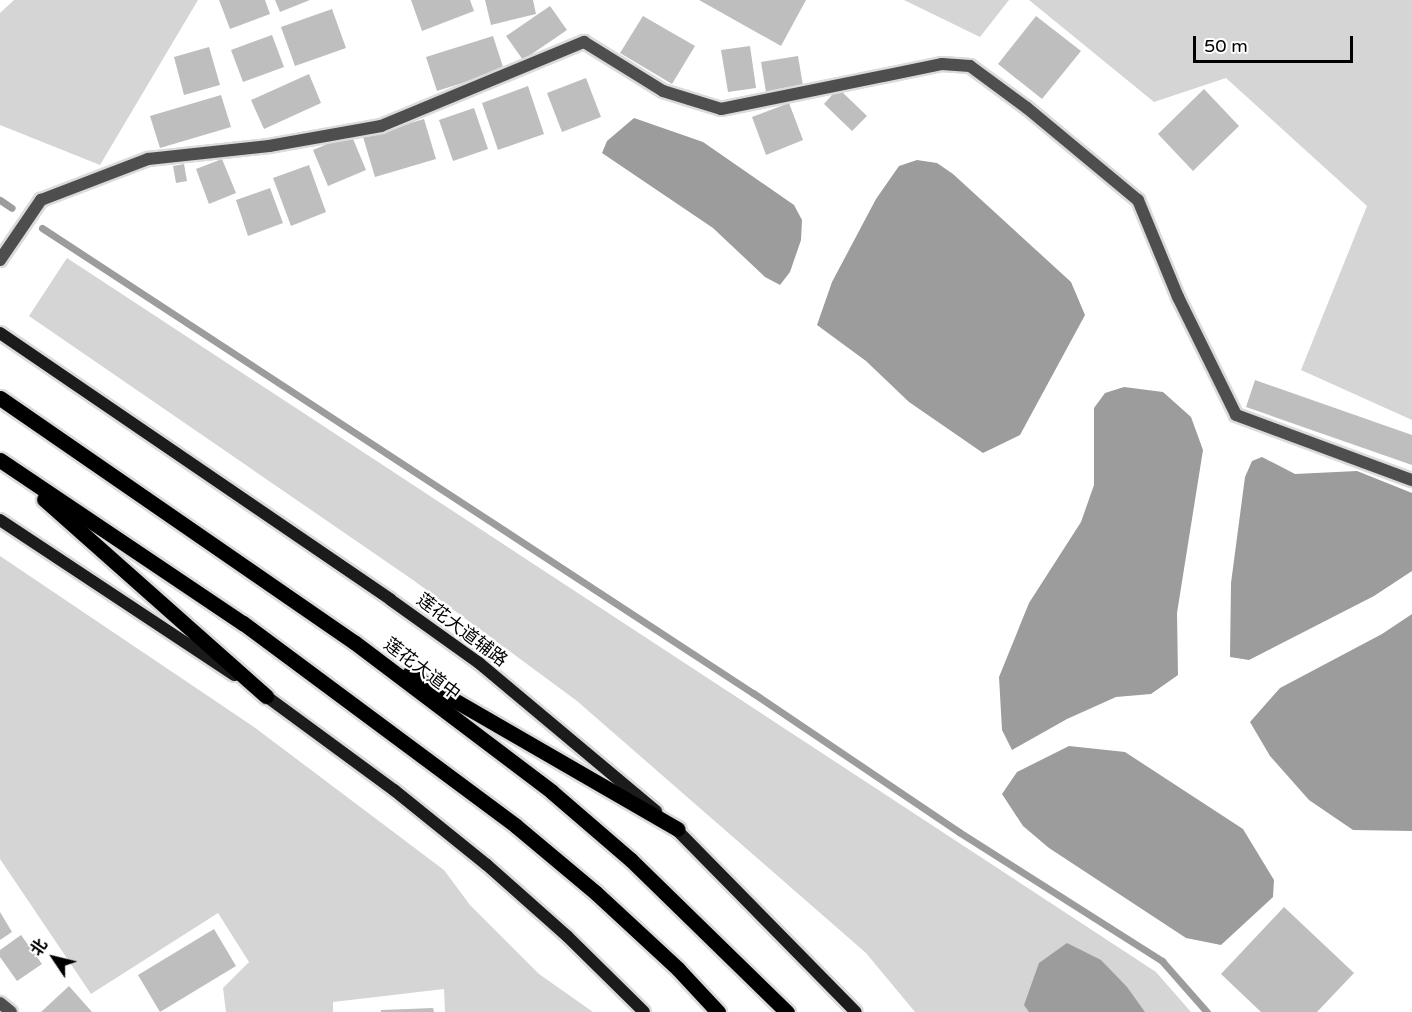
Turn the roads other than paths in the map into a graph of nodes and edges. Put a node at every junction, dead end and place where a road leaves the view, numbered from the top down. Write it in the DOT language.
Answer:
graph roads {
  1 [pos="0,260"];
  2 [pos="0,333"];
  3 [pos="0,398"];
  4 [pos="1,461"];
  5 [pos="1412,480"];
  6 [pos="0,520"];
  7 [pos="354,642"];
  8 [pos="266,696"];
  9 [pos="676,829"];
  10 [pos="0,1003"];
  11 [pos="11,1012"];
  12 [pos="644,1012"];
  13 [pos="718,1012"];
  14 [pos="787,1012"];
  15 [pos="856,1012"];
  1 -- 5 [label="street"];
  2 -- 9 [label="street, 莲花大道辅路"];
  3 -- 7 [label="main road, 莲花大道中"];
  4 -- 8 [label="main road"];
  4 -- 13 [label="main road"];
  6 -- 8 [label="street"];
  7 -- 9 [label="main road"];
  7 -- 14 [label="main road, 莲花大道中"];
  8 -- 12 [label="street"];
  9 -- 15 [label="street, 莲花大道辅路"];
  10 -- 11 [label="street"];
}
